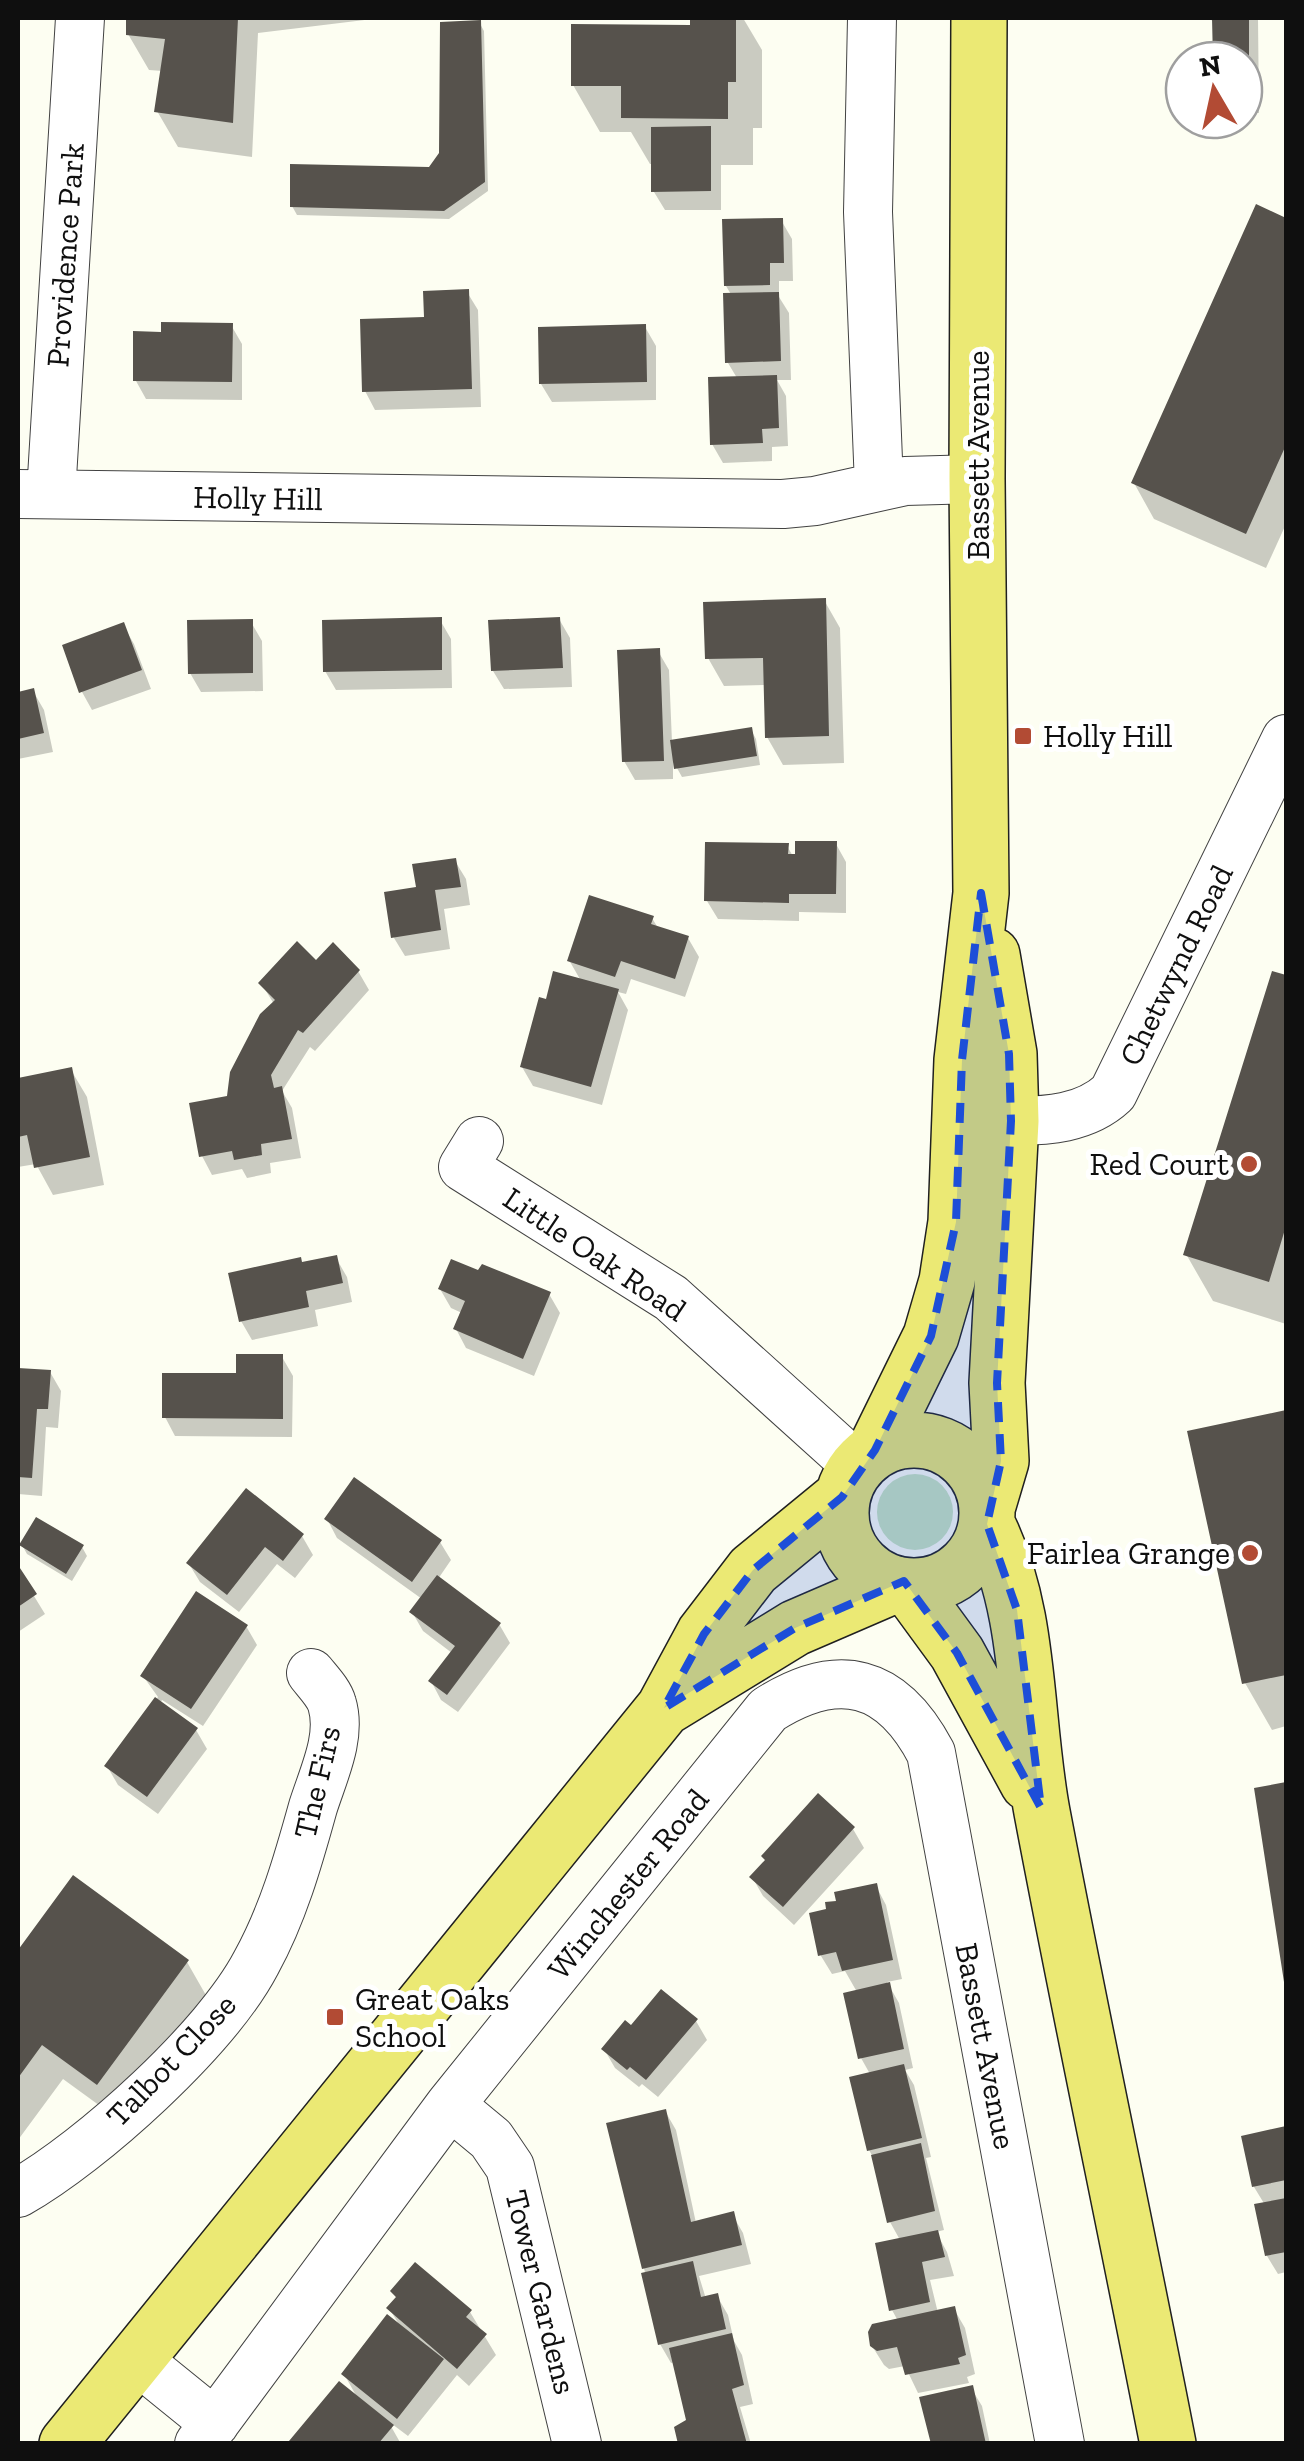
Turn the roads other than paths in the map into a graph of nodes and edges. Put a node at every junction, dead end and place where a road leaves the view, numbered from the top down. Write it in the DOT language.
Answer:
graph roads {
  1 [pos="80,18"];
  2 [pos="872,18"];
  3 [pos="979,18"];
  4 [pos="977,479"];
  5 [pos="879,485"];
  6 [pos="34,494"];
  7 [pos="1286,739"];
  8 [pos="982,893"];
  9 [pos="1011,1121"];
  10 [pos="462,1167"];
  11 [pos="858,1471"];
  12 [pos="987,1514"];
  13 [pos="903,1585"];
  14 [pos="311,1673"];
  15 [pos="856,1685"];
  16 [pos="664,1708"];
  17 [pos="1042,1808"];
  18 [pos="288,1896"];
  19 [pos="450,2105"];
  20 [pos="18,2193"];
  21 [pos="136,2359"];
  22 [pos="207,2433"];
  23 [pos="67,2444"];
  24 [pos="577,2444"];
  25 [pos="1060,2444"];
  26 [pos="1168,2444"];
  1 -- 6 [label="street, Providence Park"];
  2 -- 5 [label="street"];
  3 -- 4 [label="main road, Bassett Avenue"];
  4 -- 5 [label="street, Holly Hill"];
  4 -- 8 [label="main road, Bassett Avenue"];
  5 -- 6 [label="street, Holly Hill"];
  7 -- 9 [label="street, Chetwynd Road"];
  8 -- 9 [label="main road, Bassett Avenue"];
  8 -- 11 [label="main road, Bassett Avenue"];
  9 -- 12 [label="main road, Bassett Avenue"];
  10 -- 11 [label="street, Little Oak Road"];
  11 -- 12 [label="main road"];
  11 -- 13 [label="main road"];
  11 -- 16 [label="main road"];
  12 -- 13 [label="main road"];
  12 -- 17 [label="main road"];
  13 -- 16 [label="main road"];
  13 -- 17 [label="main road"];
  14 -- 18 [label="street, The Firs"];
  15 -- 19 [label="street, Winchester Road"];
  15 -- 25 [label="street, Bassett Avenue"];
  16 -- 21 [label="main road"];
  17 -- 26 [label="main road"];
  18 -- 20 [label="street, Talbot Close"];
  19 -- 22 [label="street, Winchester Road"];
  19 -- 24 [label="street, Tower Gardens"];
  21 -- 22 [label="street, Winchester Road"];
  21 -- 23 [label="main road"];
}
